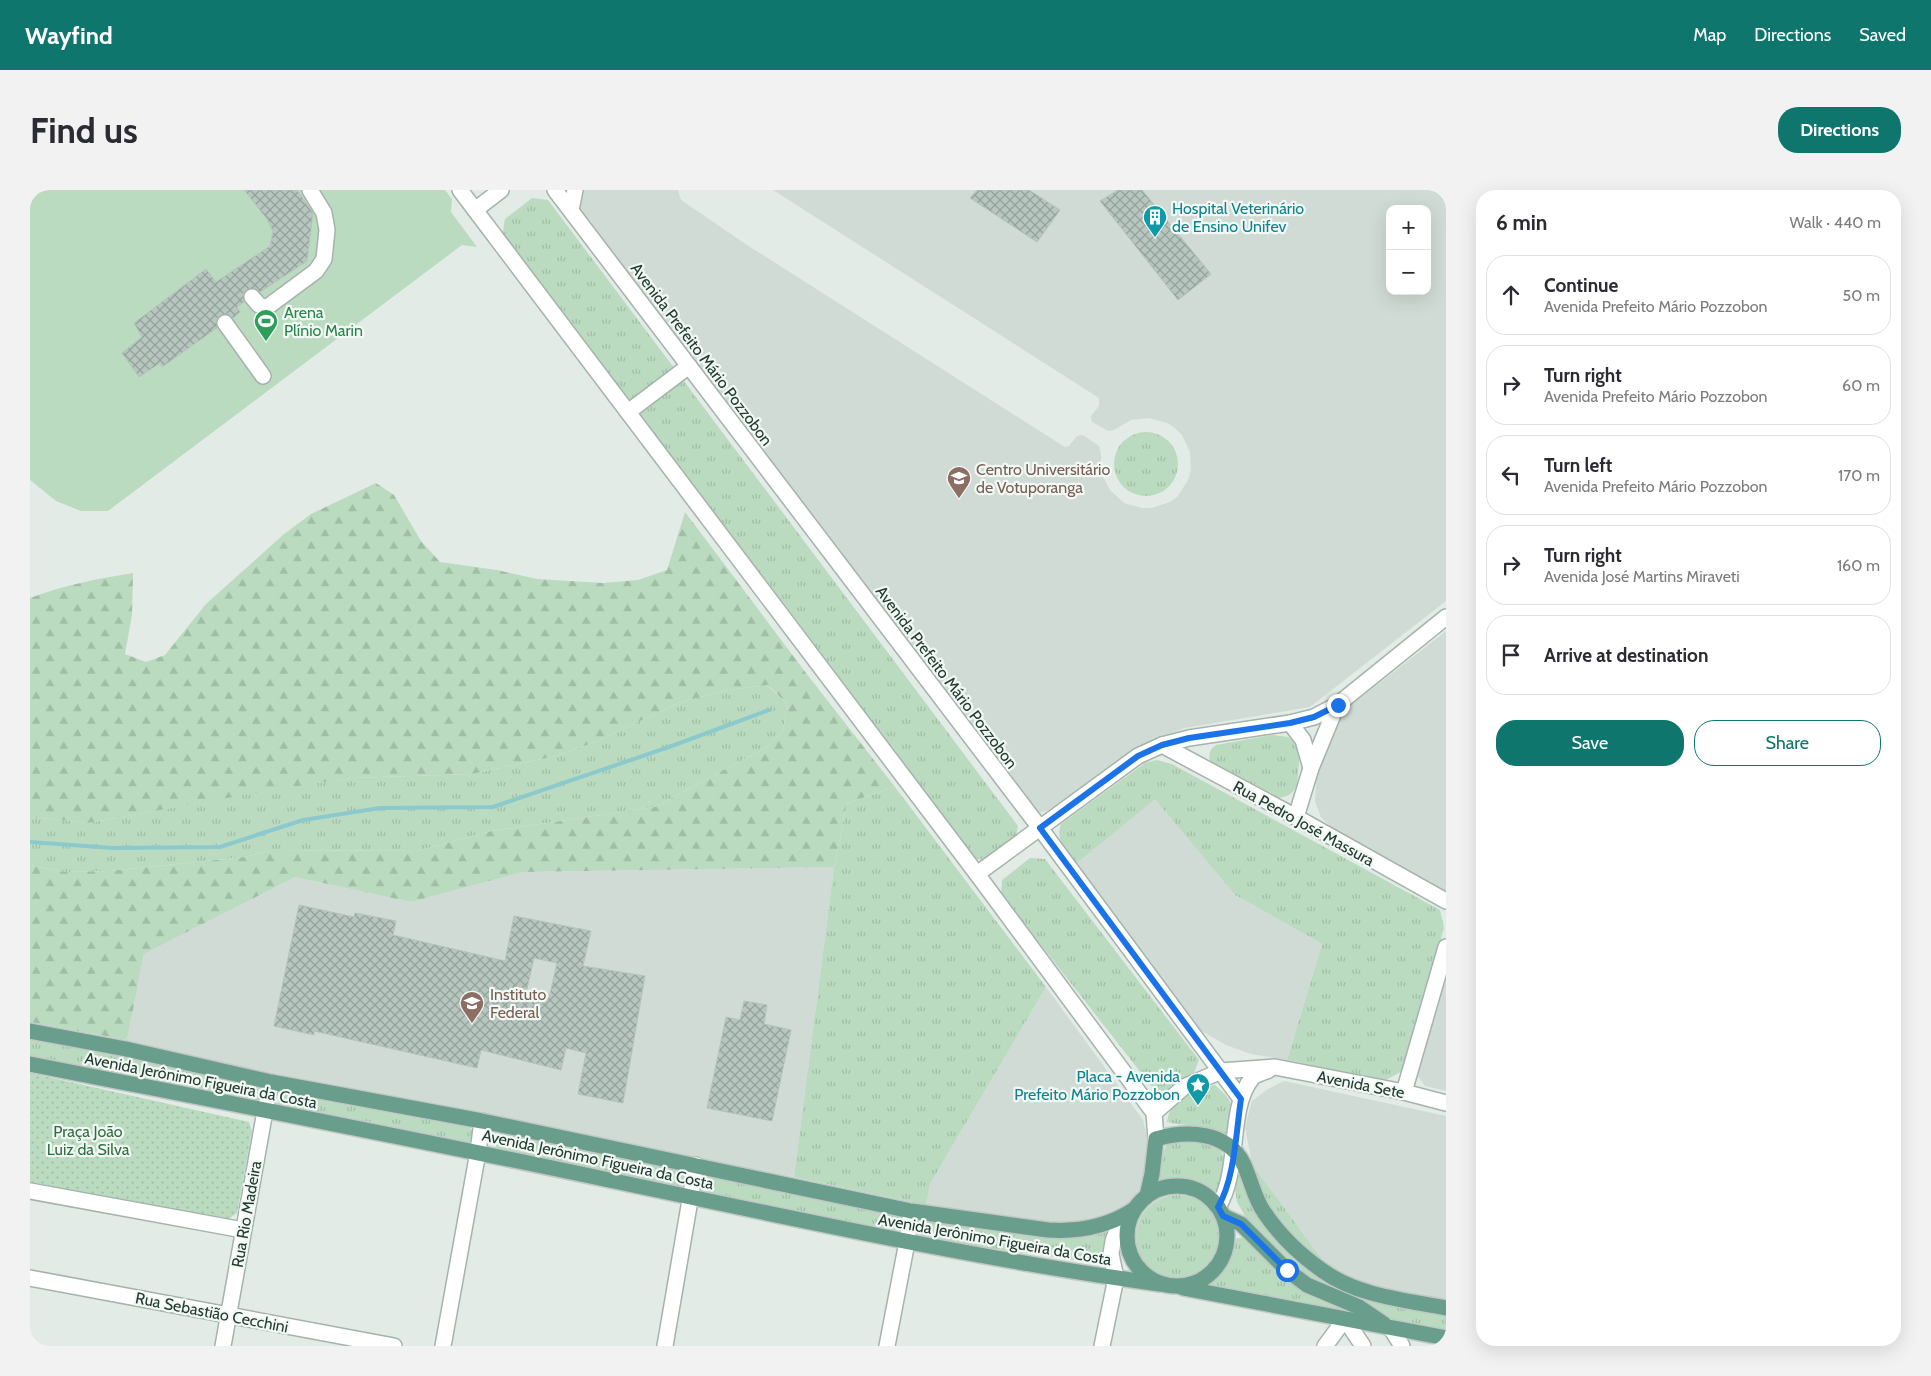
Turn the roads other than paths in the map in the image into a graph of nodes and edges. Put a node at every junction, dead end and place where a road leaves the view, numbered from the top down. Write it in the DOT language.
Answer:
graph roads {
  1 [pos="310,190"];
  2 [pos="460,190"];
  3 [pos="501,190"];
  4 [pos="555,190"];
  5 [pos="575,190"];
  6 [pos="475,210"];
  7 [pos="570,210"];
  8 [pos="252,297"];
  9 [pos="225,323"];
  10 [pos="689,366"];
  11 [pos="264,376"];
  12 [pos="628,412"];
  13 [pos="1446,617"];
  14 [pos="1338,705"];
  15 [pos="1290,723"];
  16 [pos="1162,745"];
  17 [pos="1311,768"];
  18 [pos="1296,817"];
  19 [pos="1040,828"];
  20 [pos="977,874"];
  21 [pos="1446,901"];
  22 [pos="1446,947"];
  23 [pos="30,1031"];
  24 [pos="30,1064"];
  25 [pos="1276,1067"];
  26 [pos="1221,1071"];
  27 [pos="272,1082"];
  28 [pos="1404,1092"];
  29 [pos="1241,1099"];
  30 [pos="1446,1103"];
  31 [pos="264,1110"];
  32 [pos="1154,1113"];
  33 [pos="482,1121"];
  34 [pos="1156,1138"];
  35 [pos="1234,1151"];
  36 [pos="478,1152"];
  37 [pos="696,1165"];
  38 [pos="30,1191"];
  39 [pos="1147,1196"];
  40 [pos="692,1197"];
  41 [pos="911,1211"];
  42 [pos="1220,1211"];
  43 [pos="1131,1216"];
  44 [pos="243,1230"];
  45 [pos="907,1242"];
  46 [pos="30,1278"];
  47 [pos="1116,1278"];
  48 [pos="1160,1284"];
  49 [pos="1180,1287"];
  50 [pos="1446,1308"];
  51 [pos="229,1316"];
  52 [pos="1344,1319"];
  53 [pos="1390,1328"];
  54 [pos="1446,1338"];
  55 [pos="223,1346"];
  56 [pos="394,1346"];
  57 [pos="443,1346"];
  58 [pos="665,1346"];
  59 [pos="887,1346"];
  60 [pos="1102,1346"];
  61 [pos="1325,1346"];
  62 [pos="1364,1346"];
  63 [pos="1402,1346"];
  1 -- 8 [label="street"];
  2 -- 6 [label="street"];
  3 -- 6 [label="street"];
  4 -- 7 [label="street, Avenida Prefeito Mário Pozzobon"];
  5 -- 7 [label="street"];
  6 -- 12 [label="street"];
  7 -- 10 [label="street, Avenida Prefeito Mário Pozzobon"];
  9 -- 11 [label="street"];
  10 -- 12 [label="street"];
  10 -- 19 [label="street, Avenida Prefeito Mário Pozzobon"];
  12 -- 20 [label="street"];
  13 -- 14 [label="street"];
  14 -- 15 [label="street"];
  14 -- 17 [label="street"];
  15 -- 16 [label="street"];
  15 -- 17 [label="street"];
  16 -- 18 [label="street, Rua Pedro José Massura"];
  16 -- 19 [label="street"];
  17 -- 18 [label="street"];
  18 -- 21 [label="street, Rua Pedro José Massura"];
  19 -- 20 [label="street"];
  19 -- 26 [label="street, Avenida Prefeito Mário Pozzobon"];
  20 -- 32 [label="street"];
  22 -- 28 [label="street"];
  23 -- 27 [label="main road, Avenida Jerônimo Figueira da Costa"];
  24 -- 31 [label="main road, Avenida Jerônimo Figueira da Costa"];
  25 -- 26 [label="street, Avenida Sete"];
  25 -- 28 [label="street, Avenida Sete"];
  25 -- 29 [label="street"];
  26 -- 29 [label="street, Avenida Prefeito Mário Pozzobon"];
  26 -- 32 [label="street, Avenida Sete"];
  27 -- 31 [label="street, Rua Rio Madeira"];
  27 -- 33 [label="main road, Avenida Jerônimo Figueira da Costa"];
  28 -- 30 [label="street, Avenida Sete"];
  29 -- 35 [label="street"];
  31 -- 36 [label="main road, Avenida Jerônimo Figueira da Costa"];
  31 -- 44 [label="street, Rua Rio Madeira"];
  32 -- 34 [label="street"];
  33 -- 36 [label="street"];
  33 -- 37 [label="main road, Avenida Jerônimo Figueira da Costa"];
  34 -- 35 [label="main road"];
  34 -- 39 [label="main road"];
  35 -- 42 [label="street"];
  35 -- 50 [label="main road"];
  36 -- 40 [label="main road, Avenida Jerônimo Figueira da Costa"];
  36 -- 57 [label="street"];
  37 -- 40 [label="street"];
  37 -- 41 [label="main road, Avenida Jerônimo Figueira da Costa"];
  38 -- 44 [label="street"];
  39 -- 42 [label="main road"];
  39 -- 43 [label="main road"];
  40 -- 45 [label="main road, Avenida Jerônimo Figueira da Costa"];
  40 -- 58 [label="street"];
  41 -- 43 [label="main road, Avenida Jerônimo Figueira da Costa"];
  41 -- 45 [label="street"];
  42 -- 49 [label="main road"];
  42 -- 53 [label="main road"];
  43 -- 47 [label="street"];
  43 -- 48 [label="main road"];
  44 -- 51 [label="street, Rua Rio Madeira"];
  45 -- 47 [label="main road, Avenida Jerônimo Figueira da Costa"];
  45 -- 59 [label="street"];
  46 -- 51 [label="street, Rua Sebastião Cecchini"];
  47 -- 48 [label="main road, Avenida Jerônimo Figueira da Costa"];
  47 -- 60 [label="street"];
  48 -- 49 [label="main road"];
  49 -- 52 [label="main road"];
  51 -- 55 [label="street, Rua Rio Madeira"];
  51 -- 56 [label="street, Rua Sebastião Cecchini"];
  52 -- 53 [label="main road"];
  52 -- 61 [label="street"];
  52 -- 62 [label="street"];
  53 -- 54 [label="main road"];
  53 -- 63 [label="street"];
}
